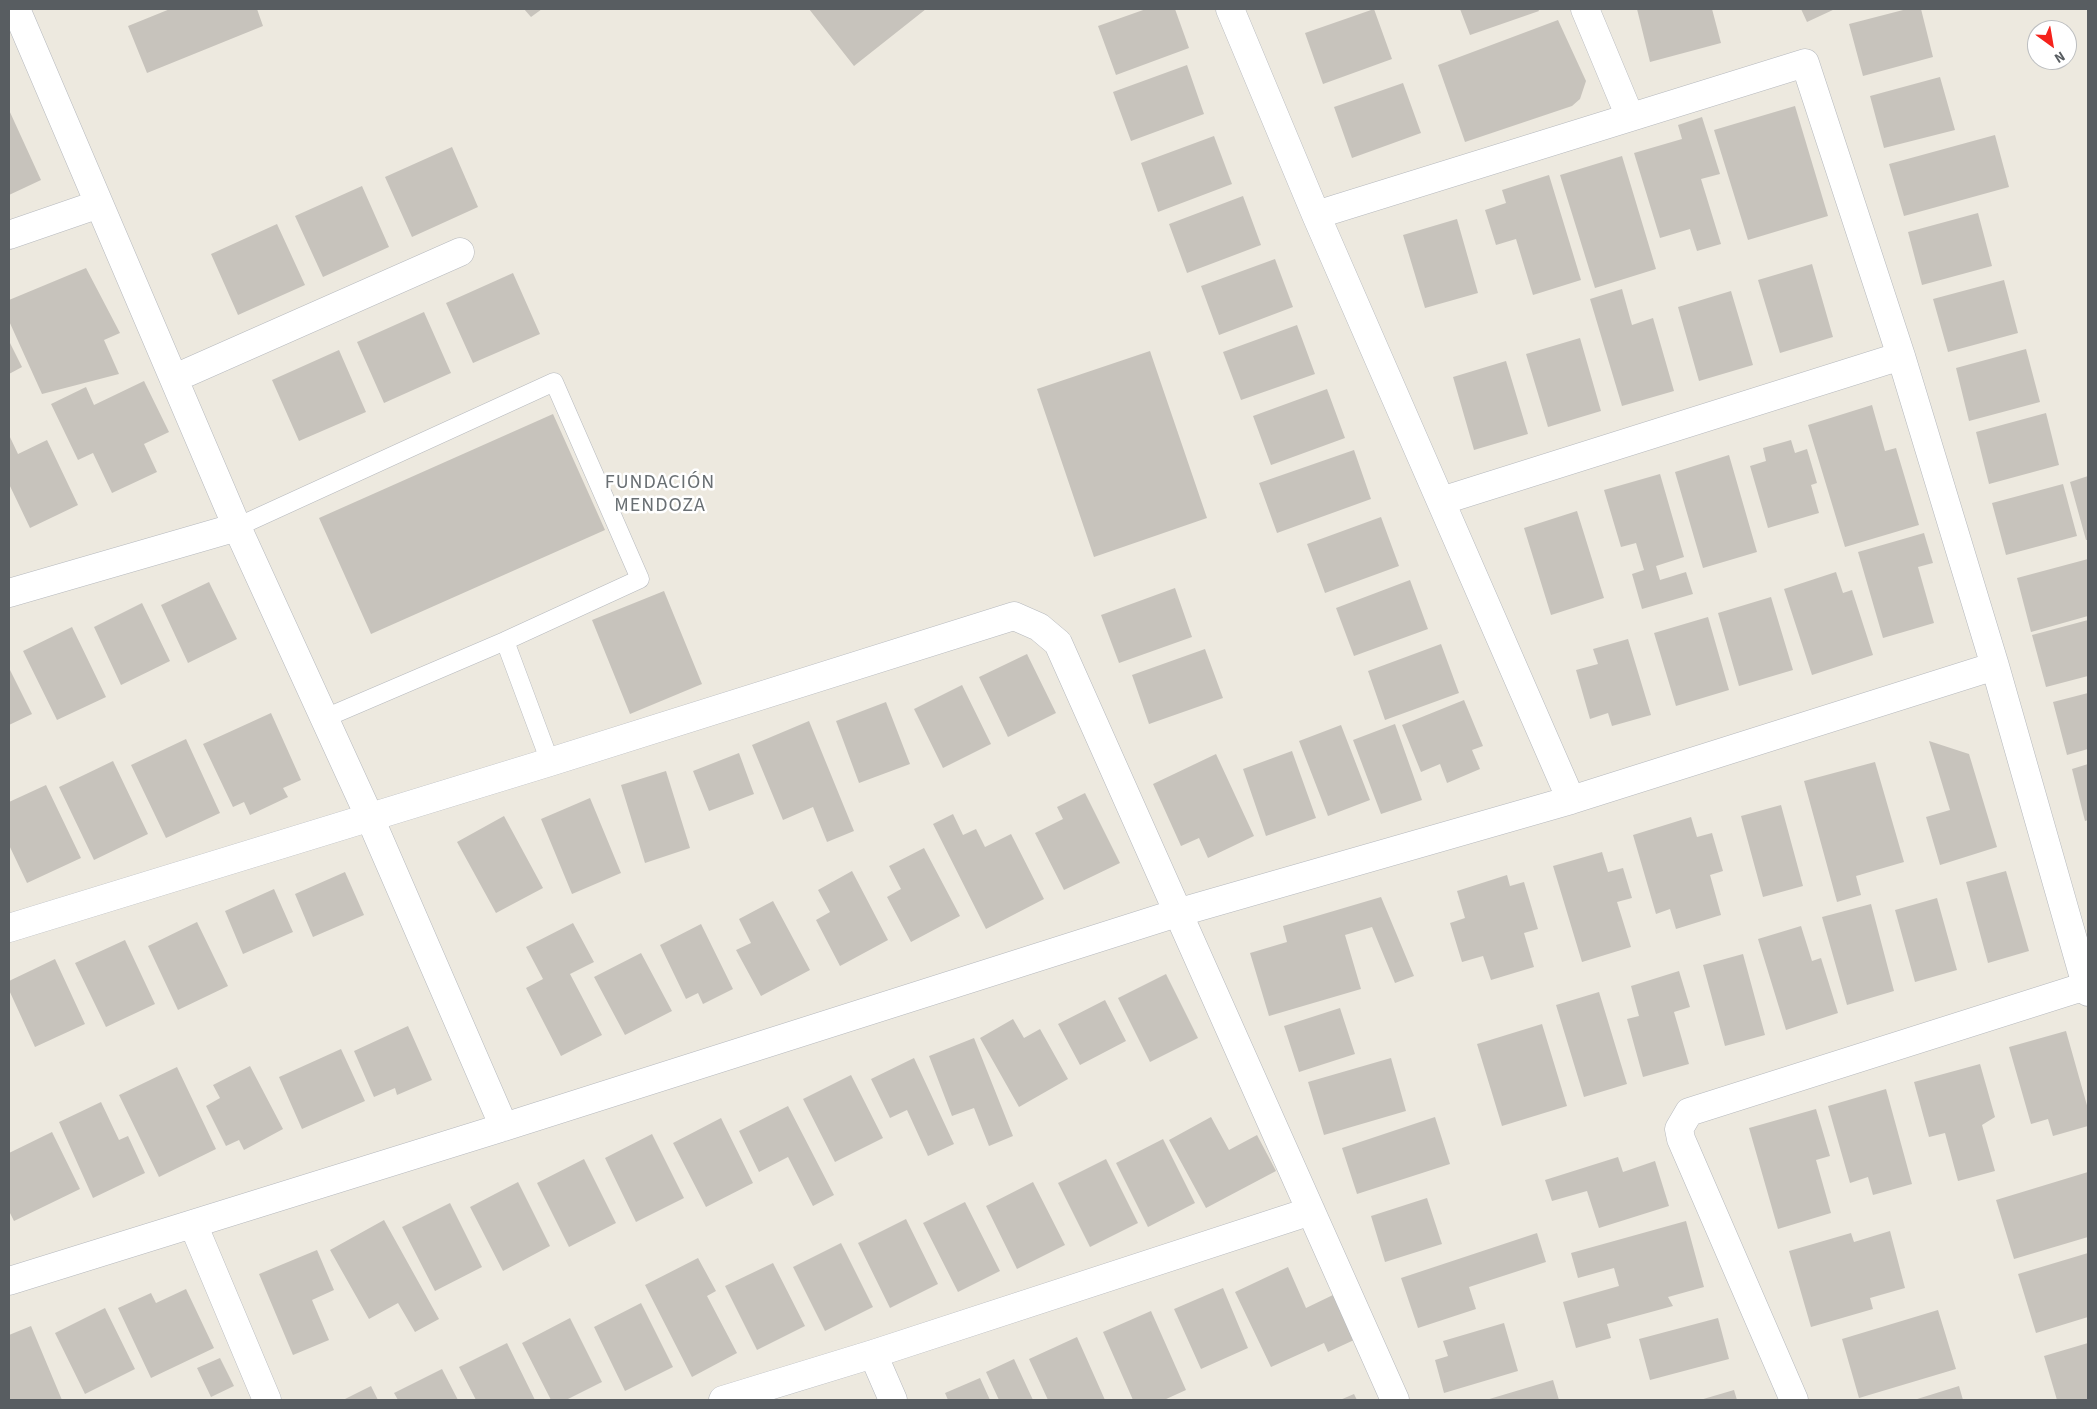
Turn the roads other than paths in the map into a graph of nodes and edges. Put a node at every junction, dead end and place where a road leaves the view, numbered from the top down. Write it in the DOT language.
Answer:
graph roads {
  1 [pos="16,9"];
  2 [pos="1230,9"];
  3 [pos="1585,9"];
  4 [pos="1630,117"];
  5 [pos="99,204"];
  6 [pos="1316,215"];
  7 [pos="9,235"];
  8 [pos="460,252"];
  9 [pos="1901,356"];
  10 [pos="174,378"];
  11 [pos="1441,501"];
  12 [pos="237,527"];
  13 [pos="9,593"];
  14 [pos="505,641"];
  15 [pos="1995,666"];
  16 [pos="325,718"];
  17 [pos="550,762"];
  18 [pos="1571,800"];
  19 [pos="370,818"];
  20 [pos="1177,913"];
  21 [pos="9,928"];
  22 [pos="2087,989"];
  23 [pos="504,1128"];
  24 [pos="1311,1211"];
  25 [pos="193,1224"];
  26 [pos="9,1281"];
  27 [pos="873,1354"];
  28 [pos="267,1400"];
  29 [pos="723,1400"];
  30 [pos="893,1400"];
  31 [pos="1395,1400"];
  32 [pos="1794,1400"];
  1 -- 5 [label="street"];
  2 -- 6 [label="street"];
  3 -- 4 [label="street"];
  4 -- 6 [label="street"];
  4 -- 9 [label="street"];
  5 -- 7 [label="street"];
  5 -- 10 [label="street"];
  6 -- 11 [label="street"];
  8 -- 10 [label="street"];
  9 -- 11 [label="street"];
  9 -- 15 [label="street"];
  10 -- 12 [label="street"];
  11 -- 18 [label="street"];
  12 -- 13 [label="street"];
  12 -- 14 [label="lane"];
  12 -- 16 [label="street"];
  14 -- 16 [label="lane"];
  14 -- 17 [label="lane"];
  15 -- 18 [label="street"];
  15 -- 22 [label="street"];
  16 -- 19 [label="street"];
  17 -- 19 [label="street"];
  17 -- 20 [label="street"];
  18 -- 20 [label="street"];
  19 -- 21 [label="street"];
  19 -- 23 [label="street"];
  20 -- 23 [label="street"];
  20 -- 24 [label="street"];
  22 -- 32 [label="street"];
  23 -- 25 [label="street"];
  24 -- 27 [label="street"];
  24 -- 31 [label="street"];
  25 -- 26 [label="street"];
  25 -- 28 [label="street"];
  27 -- 29 [label="street"];
  27 -- 30 [label="street"];
}
